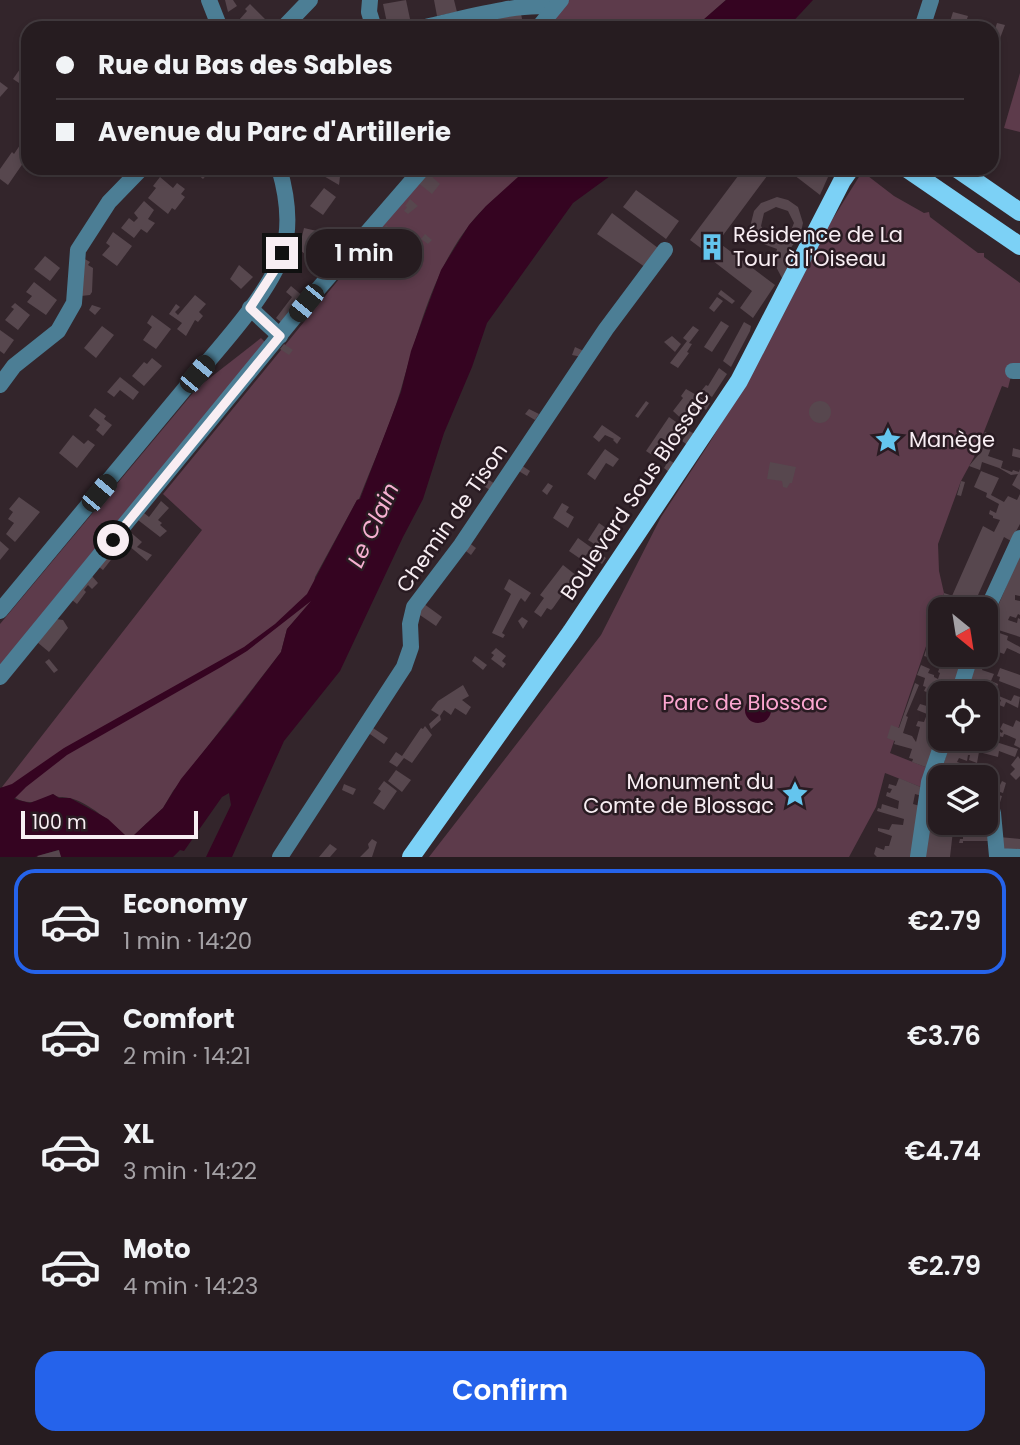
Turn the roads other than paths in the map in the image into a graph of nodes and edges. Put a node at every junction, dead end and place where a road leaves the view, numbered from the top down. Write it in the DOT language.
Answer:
graph roads {
  1 [pos="209,0"];
  2 [pos="310,0"];
  3 [pos="370,0"];
  4 [pos="931,0"];
  5 [pos="550,3"];
  6 [pos="217,21"];
  7 [pos="290,21"];
  8 [pos="372,21"];
  9 [pos="452,21"];
  10 [pos="541,21"];
  11 [pos="924,21"];
  12 [pos="135,175"];
  13 [pos="280,175"];
  14 [pos="417,175"];
  15 [pos="846,175"];
  16 [pos="916,175"];
  17 [pos="966,175"];
  18 [pos="1020,212"];
  19 [pos="1020,246"];
  20 [pos="665,250"];
  21 [pos="250,308"];
  22 [pos="280,336"];
  23 [pos="0,385"];
  24 [pos="1020,538"];
  25 [pos="993,597"];
  26 [pos="0,611"];
  27 [pos="0,677"];
  28 [pos="928,823"];
  29 [pos="430,831"];
  30 [pos="995,835"];
  31 [pos="280,857"];
  32 [pos="411,857"];
  33 [pos="416,857"];
  34 [pos="918,857"];
  35 [pos="1020,857"];
  1 -- 6 [label="street"];
  2 -- 7 [label="street"];
  3 -- 8 [label="street"];
  4 -- 11 [label="street"];
  5 -- 9 [label="street"];
  5 -- 10 [label="street"];
  12 -- 23 [label="street"];
  13 -- 21 [label="street"];
  14 -- 22 [label="street"];
  15 -- 29 [label="main road, Boulevard Sous Blossac"];
  16 -- 19 [label="main road"];
  17 -- 18 [label="main road"];
  20 -- 31 [label="street, Chemin de Tison"];
  21 -- 22 [label="street"];
  21 -- 26 [label="street"];
  22 -- 27 [label="street"];
  24 -- 25 [label="street"];
  28 -- 34 [label="street"];
  29 -- 32 [label="main road, Boulevard Sous Blossac"];
  29 -- 33 [label="main road, Boulevard Sous Blossac"];
  30 -- 35 [label="street"];
}
